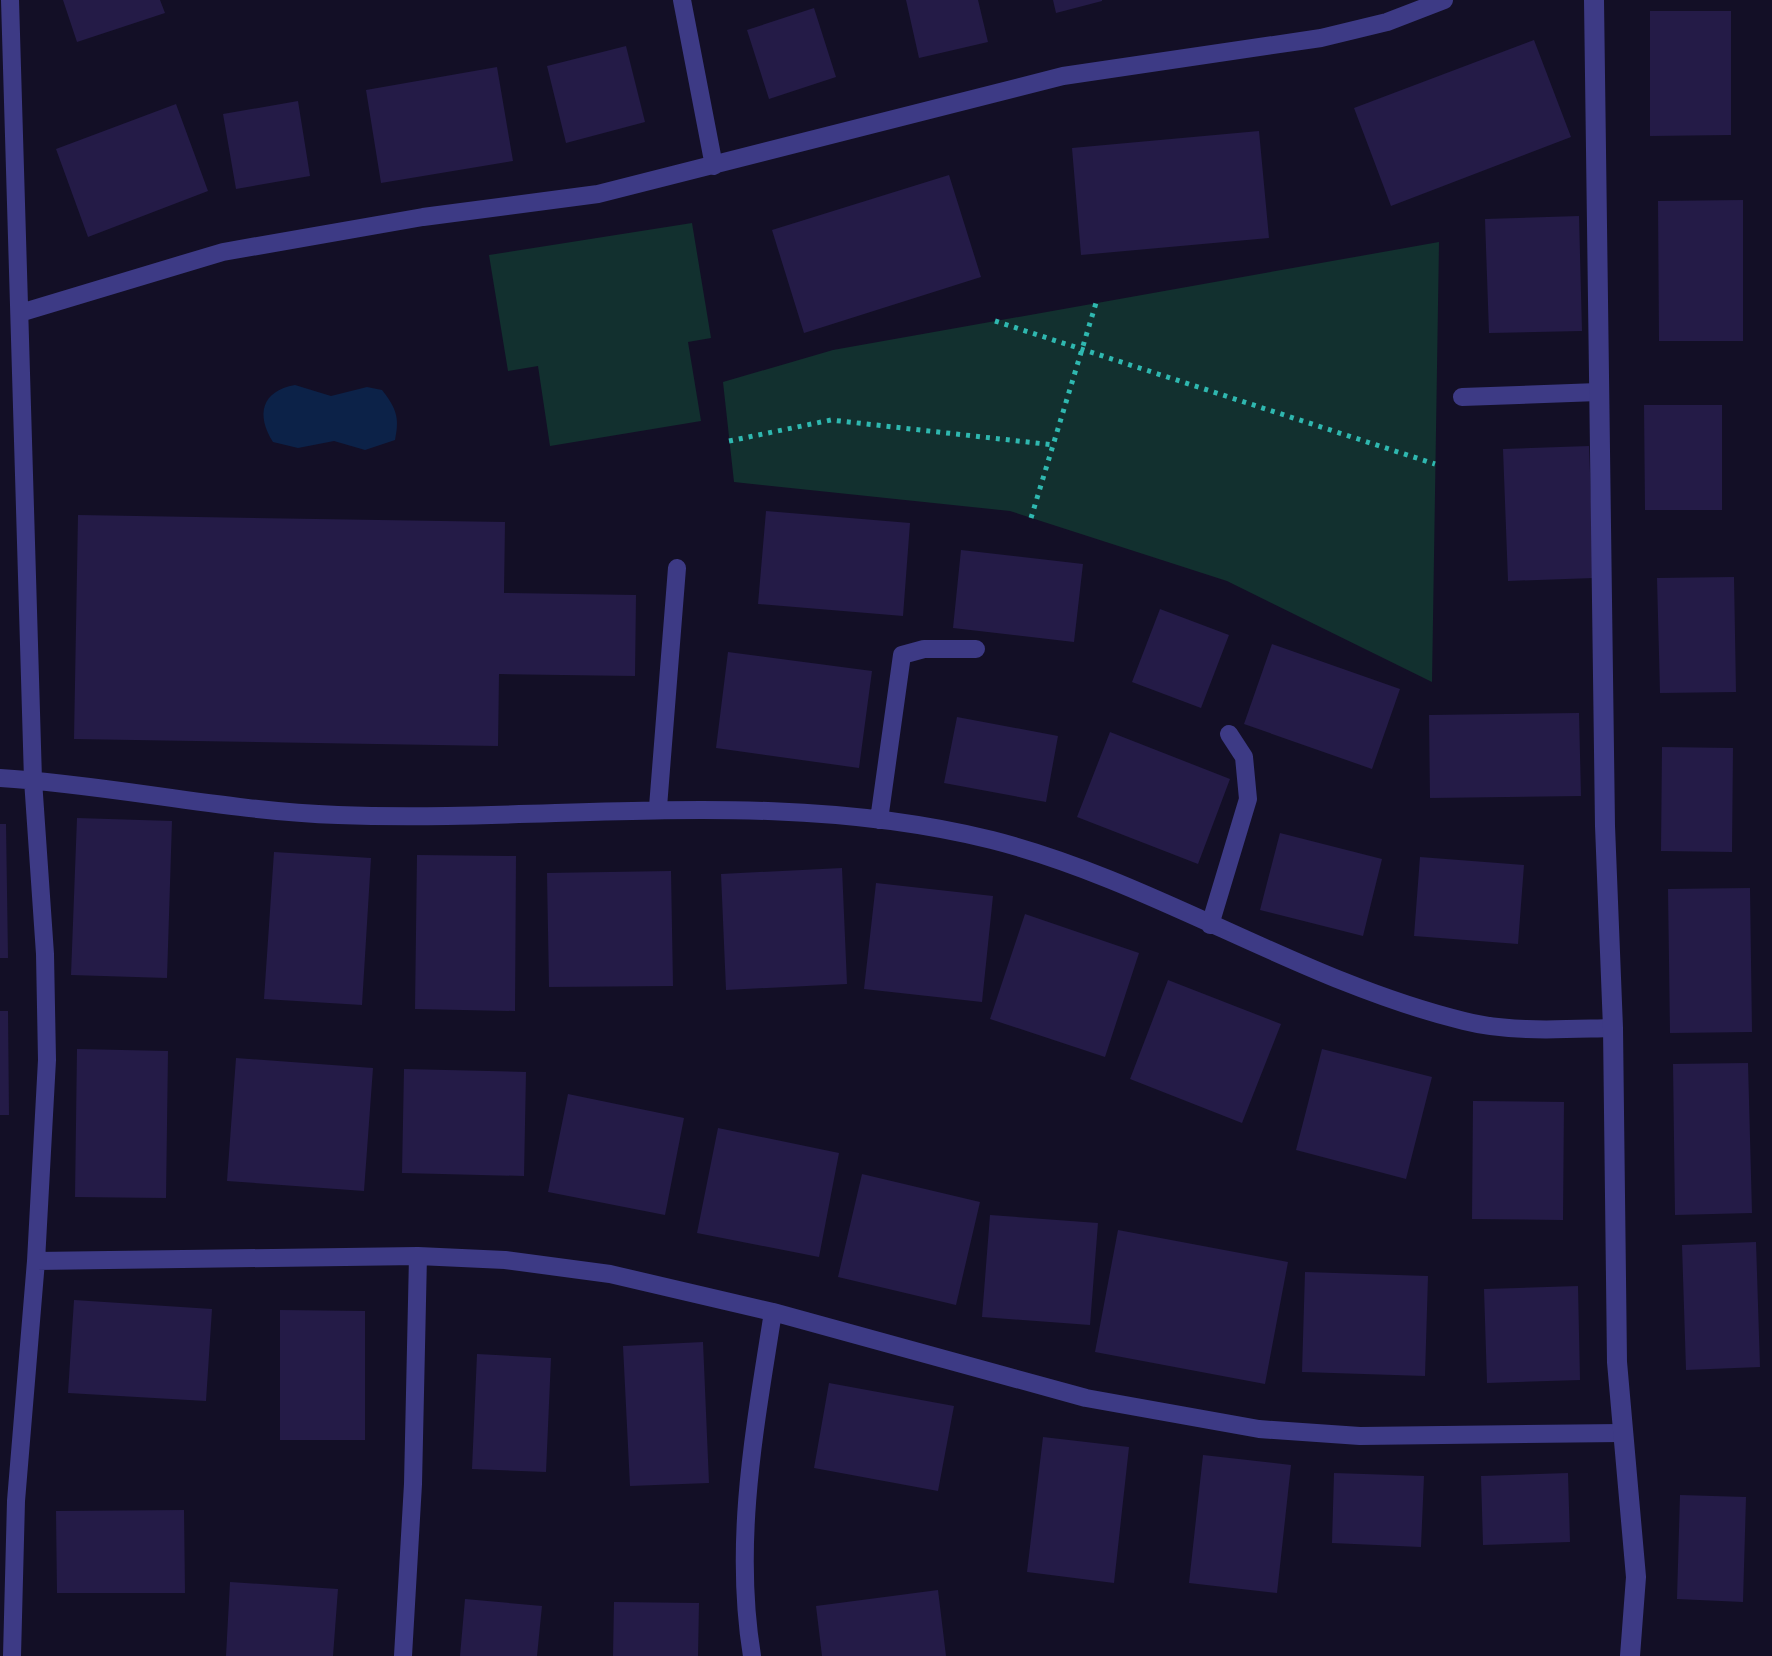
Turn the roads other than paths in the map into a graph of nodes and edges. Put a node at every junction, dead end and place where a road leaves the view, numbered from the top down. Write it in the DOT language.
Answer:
graph roads {
  1 [pos="10,0"];
  2 [pos="682,0"];
  3 [pos="1444,0"];
  4 [pos="1594,0"];
  5 [pos="714,166"];
  6 [pos="20,313"];
  7 [pos="1598,392"];
  8 [pos="1462,397"];
  9 [pos="677,568"];
  10 [pos="976,649"];
  11 [pos="1229,734"];
  12 [pos="0,778"];
  13 [pos="33,780"];
  14 [pos="658,807"];
  15 [pos="879,820"];
  16 [pos="1210,925"];
  17 [pos="1613,1028"];
  18 [pos="418,1256"];
  19 [pos="36,1261"];
  20 [pos="773,1312"];
  21 [pos="1621,1433"];
  22 [pos="12,1656"];
  23 [pos="403,1656"];
  24 [pos="752,1656"];
  25 [pos="1630,1656"];
  1 -- 6 [label="lane"];
  2 -- 5 [label="lane"];
  3 -- 5 [label="lane"];
  4 -- 7 [label="street"];
  5 -- 6 [label="lane"];
  6 -- 13 [label="lane"];
  7 -- 8 [label="lane"];
  7 -- 17 [label="street"];
  9 -- 14 [label="lane"];
  10 -- 15 [label="lane"];
  11 -- 16 [label="lane"];
  12 -- 13 [label="lane"];
  13 -- 14 [label="lane"];
  13 -- 19 [label="lane"];
  14 -- 15 [label="lane"];
  15 -- 16 [label="lane"];
  16 -- 17 [label="lane"];
  17 -- 21 [label="street"];
  18 -- 19 [label="lane"];
  18 -- 20 [label="lane"];
  18 -- 23 [label="lane"];
  19 -- 22 [label="lane"];
  20 -- 21 [label="lane"];
  20 -- 24 [label="lane"];
  21 -- 25 [label="street"];
}
